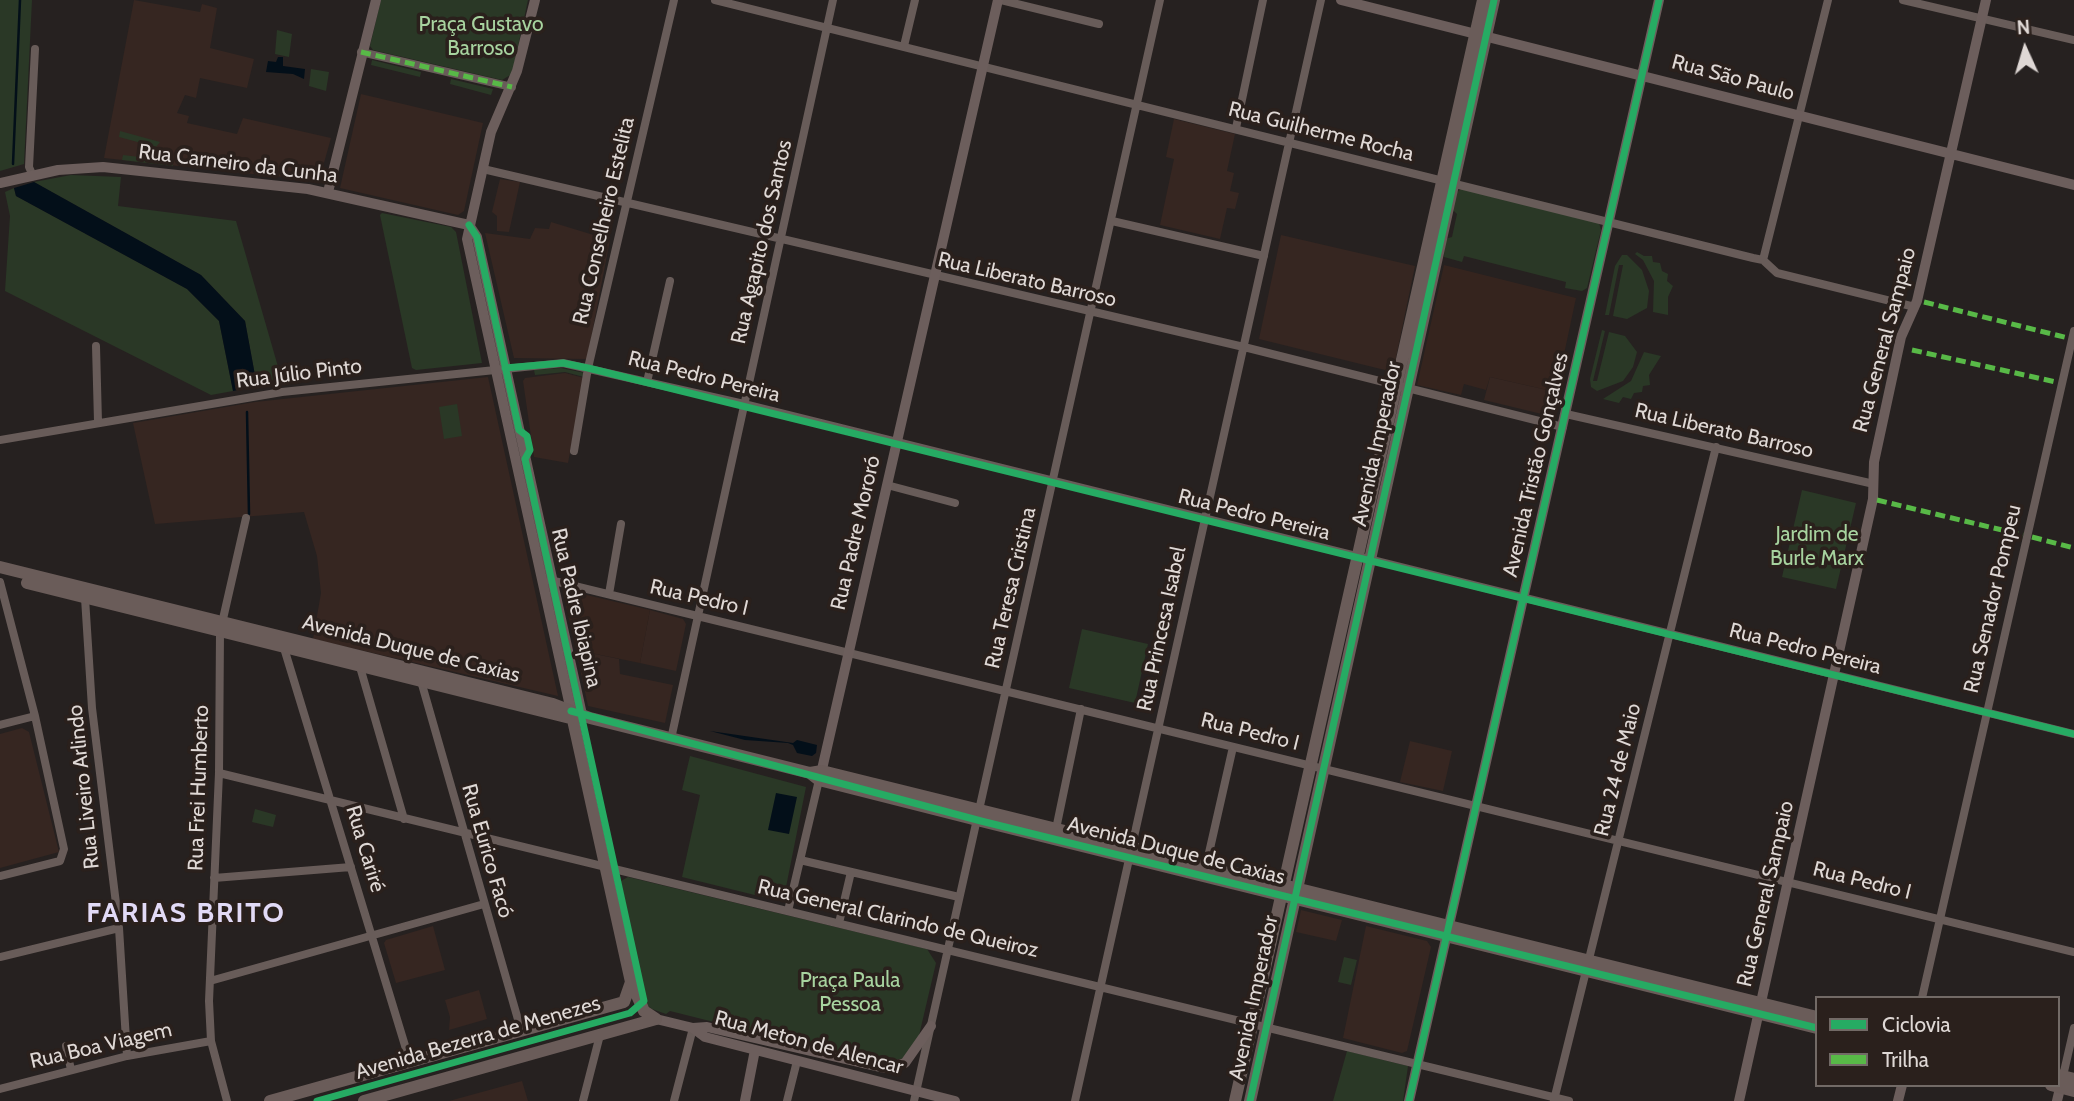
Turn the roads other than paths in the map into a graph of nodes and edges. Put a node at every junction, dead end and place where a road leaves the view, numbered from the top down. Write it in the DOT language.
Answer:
graph roads {
  1 [pos="376,0"];
  2 [pos="535,0"];
  3 [pos="674,0"];
  4 [pos="715,0"];
  5 [pos="833,0"];
  6 [pos="915,0"];
  7 [pos="1160,0"];
  8 [pos="1263,0"];
  9 [pos="1321,0"];
  10 [pos="1341,0"];
  11 [pos="1483,0"];
  12 [pos="1494,0"];
  13 [pos="1659,0"];
  14 [pos="1828,0"];
  15 [pos="1903,0"];
  16 [pos="1986,0"];
  17 [pos="1003,1"];
  18 [pos="1982,19"];
  19 [pos="1099,23"];
  20 [pos="827,26"];
  21 [pos="1481,35"];
  22 [pos="2074,40"];
  23 [pos="904,46"];
  24 [pos="34,49"];
  25 [pos="361,52"];
  26 [pos="983,66"];
  27 [pos="1642,74"];
  28 [pos="512,88"];
  29 [pos="1138,104"];
  30 [pos="1799,115"];
  31 [pos="1236,128"];
  32 [pos="1289,142"];
  33 [pos="1951,153"];
  34 [pos="483,169"];
  35 [pos="33,176"];
  36 [pos="1448,182"];
  37 [pos="0,183"];
  38 [pos="2074,185"];
  39 [pos="328,192"];
  40 [pos="626,203"];
  41 [pos="1112,220"];
  42 [pos="1611,222"];
  43 [pos="469,225"];
  44 [pos="781,239"];
  45 [pos="1264,256"];
  46 [pos="1763,260"];
  47 [pos="935,276"];
  48 [pos="670,281"];
  49 [pos="1915,307"];
  50 [pos="1091,313"];
  51 [pos="2074,331"];
  52 [pos="96,346"];
  53 [pos="1242,347"];
  54 [pos="500,368"];
  55 [pos="588,368"];
  56 [pos="647,382"];
  57 [pos="1401,387"];
  58 [pos="744,404"];
  59 [pos="1566,414"];
  60 [pos="98,420"];
  61 [pos="1563,427"];
  62 [pos="0,440"];
  63 [pos="896,444"];
  64 [pos="1716,447"];
  65 [pos="574,451"];
  66 [pos="1053,482"];
  67 [pos="1874,484"];
  68 [pos="887,485"];
  69 [pos="956,503"];
  70 [pos="246,518"];
  71 [pos="1203,521"];
  72 [pos="621,524"];
  73 [pos="1363,560"];
  74 [pos="0,567"];
  75 [pos="0,576"];
  76 [pos="545,579"];
  77 [pos="0,582"];
  78 [pos="609,594"];
  79 [pos="85,598"];
  80 [pos="1523,598"];
  81 [pos="696,615"];
  82 [pos="221,627"];
  83 [pos="1670,633"];
  84 [pos="284,648"];
  85 [pos="849,652"];
  86 [pos="341,657"];
  87 [pos="360,667"];
  88 [pos="1835,675"];
  89 [pos="421,681"];
  90 [pos="1006,691"];
  91 [pos="1081,709"];
  92 [pos="1987,712"];
  93 [pos="35,716"];
  94 [pos="577,716"];
  95 [pos="0,726"];
  96 [pos="1158,727"];
  97 [pos="2074,734"];
  98 [pos="671,738"];
  99 [pos="1233,747"];
  100 [pos="1317,767"];
  101 [pos="219,773"];
  102 [pos="817,775"];
  103 [pos="332,800"];
  104 [pos="1476,805"];
  105 [pos="978,815"];
  106 [pos="404,819"];
  107 [pos="1056,829"];
  108 [pos="464,833"];
  109 [pos="1618,840"];
  110 [pos="1130,852"];
  111 [pos="800,860"];
  112 [pos="1206,866"];
  113 [pos="351,867"];
  114 [pos="606,867"];
  115 [pos="851,872"];
  116 [pos="0,876"];
  117 [pos="214,878"];
  118 [pos="1788,881"];
  119 [pos="1289,892"];
  120 [pos="958,897"];
  121 [pos="484,904"];
  122 [pos="788,911"];
  123 [pos="1940,918"];
  124 [pos="839,923"];
  125 [pos="119,928"];
  126 [pos="1448,932"];
  127 [pos="374,936"];
  128 [pos="948,949"];
  129 [pos="2074,952"];
  130 [pos="0,957"];
  131 [pos="1586,966"];
  132 [pos="210,981"];
  133 [pos="631,982"];
  134 [pos="1101,985"];
  135 [pos="1922,996"];
  136 [pos="1760,1009"];
  137 [pos="1815,1017"];
  138 [pos="656,1019"];
  139 [pos="1253,1023"];
  140 [pos="1266,1026"];
  141 [pos="931,1027"];
  142 [pos="1815,1027"];
  143 [pos="693,1028"];
  144 [pos="2074,1028"];
  145 [pos="521,1030"];
  146 [pos="600,1035"];
  147 [pos="211,1041"];
  148 [pos="66,1046"];
  149 [pos="755,1050"];
  150 [pos="127,1056"];
  151 [pos="797,1061"];
  152 [pos="410,1062"];
  153 [pos="1417,1063"];
  154 [pos="71,1070"];
  155 [pos="2061,1081"];
  156 [pos="0,1089"];
  157 [pos="2074,1091"];
  158 [pos="915,1096"];
  159 [pos="1554,1099"];
  160 [pos="227,1101"];
  161 [pos="270,1101"];
  162 [pos="364,1101"];
  163 [pos="583,1101"];
  164 [pos="674,1101"];
  165 [pos="745,1101"];
  166 [pos="787,1101"];
  167 [pos="955,1101"];
  168 [pos="1076,1101"];
  169 [pos="1235,1101"];
  170 [pos="1250,1101"];
  171 [pos="1409,1101"];
  172 [pos="1569,1101"];
  173 [pos="1740,1101"];
  1 -- 25 [label="street"];
  2 -- 28 [label="street, Rua Padre Ibiapina"];
  3 -- 40 [label="street, Rua Conselheiro Estelita"];
  4 -- 20 [label="street, Rua Guilherme Rocha"];
  5 -- 20 [label="street, Rua Agapito dos Santos"];
  6 -- 23 [label="street"];
  7 -- 29 [label="street, Rua Teresa Cristina"];
  8 -- 31 [label="street"];
  9 -- 32 [label="street, Rua Princesa Isabel"];
  10 -- 21 [label="street, Rua São Paulo"];
  11 -- 21 [label="main road, Avenida Imperador"];
  12 -- 21 [label="main road, Avenida Imperador"];
  13 -- 27 [label="street, Avenida Tristão Gonçalves"];
  14 -- 30 [label="street"];
  15 -- 18 [label="street"];
  16 -- 18 [label="street, Rua General Sampaio"];
  17 -- 19 [label="street"];
  17 -- 26 [label="street, Rua Padre Mororó"];
  18 -- 22 [label="street"];
  18 -- 33 [label="street, Rua General Sampaio"];
  20 -- 23 [label="street, Rua Guilherme Rocha"];
  20 -- 44 [label="street, Rua Agapito dos Santos"];
  21 -- 27 [label="street, Rua São Paulo"];
  21 -- 36 [label="main road, Avenida Imperador"];
  23 -- 26 [label="street, Rua Guilherme Rocha"];
  24 -- 35 [label="street"];
  25 -- 28 [label="street"];
  25 -- 39 [label="street"];
  26 -- 29 [label="street, Rua Guilherme Rocha"];
  26 -- 47 [label="street, Rua Padre Mororó"];
  27 -- 30 [label="street, Rua São Paulo"];
  27 -- 42 [label="street, Avenida Tristão Gonçalves"];
  28 -- 34 [label="street, Rua Padre Ibiapina"];
  29 -- 31 [label="street, Rua Guilherme Rocha"];
  29 -- 41 [label="street, Rua Teresa Cristina"];
  30 -- 33 [label="street, Rua São Paulo"];
  30 -- 46 [label="street"];
  31 -- 32 [label="street, Rua Guilherme Rocha"];
  32 -- 36 [label="street, Rua Guilherme Rocha"];
  32 -- 45 [label="street, Rua Princesa Isabel"];
  33 -- 38 [label="street, Rua São Paulo"];
  33 -- 49 [label="street, Rua General Sampaio"];
  34 -- 40 [label="street, Rua Liberato Barroso"];
  34 -- 43 [label="street, Rua Padre Ibiapina"];
  35 -- 37 [label="street, Rua Carneiro da Cunha"];
  35 -- 39 [label="street, Rua Carneiro da Cunha"];
  36 -- 42 [label="street, Rua Guilherme Rocha"];
  36 -- 57 [label="main road, Avenida Imperador"];
  39 -- 43 [label="street, Rua Carneiro da Cunha"];
  40 -- 44 [label="street, Rua Liberato Barroso"];
  40 -- 55 [label="street, Rua Conselheiro Estelita"];
  41 -- 45 [label="street"];
  41 -- 50 [label="street, Rua Teresa Cristina"];
  42 -- 46 [label="street, Rua Guilherme Rocha"];
  42 -- 59 [label="street, Avenida Tristão Gonçalves"];
  43 -- 54 [label="street, Rua Padre Ibiapina"];
  44 -- 47 [label="street, Rua Liberato Barroso"];
  44 -- 58 [label="street, Rua Agapito dos Santos"];
  45 -- 53 [label="street, Rua Princesa Isabel"];
  46 -- 49 [label="street, Rua Guilherme Rocha"];
  47 -- 50 [label="street, Rua Liberato Barroso"];
  47 -- 63 [label="street, Rua Padre Mororó"];
  48 -- 56 [label="street"];
  49 -- 67 [label="street, Rua General Sampaio"];
  50 -- 53 [label="street, Rua Liberato Barroso"];
  50 -- 66 [label="street, Rua Teresa Cristina"];
  51 -- 92 [label="street, Rua Senador Pompeu"];
  52 -- 60 [label="street"];
  53 -- 57 [label="street, Rua Liberato Barroso"];
  53 -- 71 [label="street, Rua Princesa Isabel"];
  54 -- 55 [label="street, Rua Pedro Pereira"];
  54 -- 60 [label="street, Rua Júlio Pinto"];
  54 -- 76 [label="street, Rua Padre Ibiapina"];
  55 -- 56 [label="street, Rua Pedro Pereira"];
  55 -- 65 [label="street, Rua Conselheiro Estelita"];
  56 -- 58 [label="street, Rua Pedro Pereira"];
  57 -- 61 [label="street, Rua Liberato Barroso"];
  57 -- 73 [label="main road, Avenida Imperador"];
  58 -- 63 [label="street, Rua Pedro Pereira"];
  58 -- 81 [label="street, Rua Agapito dos Santos"];
  59 -- 61 [label="street, Avenida Tristão Gonçalves"];
  59 -- 64 [label="street, Rua Liberato Barroso"];
  60 -- 62 [label="street, Rua Júlio Pinto"];
  61 -- 80 [label="street, Avenida Tristão Gonçalves"];
  63 -- 66 [label="street, Rua Pedro Pereira"];
  63 -- 68 [label="street, Rua Padre Mororó"];
  64 -- 67 [label="street, Rua Liberato Barroso"];
  64 -- 83 [label="street, Rua 24 de Maio"];
  66 -- 71 [label="street, Rua Pedro Pereira"];
  66 -- 90 [label="street, Rua Teresa Cristina"];
  67 -- 88 [label="street, Rua General Sampaio"];
  68 -- 69 [label="street"];
  68 -- 85 [label="street, Rua Padre Mororó"];
  70 -- 82 [label="street, Rua Frei Humberto"];
  71 -- 73 [label="street, Rua Pedro Pereira"];
  71 -- 96 [label="street, Rua Princesa Isabel"];
  72 -- 78 [label="street"];
  73 -- 80 [label="street, Rua Pedro Pereira"];
  73 -- 100 [label="main road, Avenida Imperador"];
  74 -- 82 [label="main road, Avenida Duque de Caxias"];
  75 -- 79 [label="main road, Avenida Duque de Caxias"];
  76 -- 78 [label="street, Rua Pedro I"];
  76 -- 94 [label="street, Rua Padre Ibiapina"];
  77 -- 93 [label="street"];
  78 -- 81 [label="street, Rua Pedro I"];
  79 -- 82 [label="main road, Avenida Duque de Caxias"];
  79 -- 125 [label="street, Rua Liveiro Arlindo"];
  80 -- 83 [label="street, Rua Pedro Pereira"];
  80 -- 104 [label="street, Avenida Tristão Gonçalves"];
  81 -- 85 [label="street, Rua Pedro I"];
  81 -- 98 [label="street, Rua Agapito dos Santos"];
  82 -- 84 [label="main road, Avenida Duque de Caxias"];
  82 -- 86 [label="main road, Avenida Duque de Caxias"];
  82 -- 101 [label="street, Rua Frei Humberto"];
  83 -- 88 [label="street, Rua Pedro Pereira"];
  83 -- 109 [label="street, Rua 24 de Maio"];
  84 -- 86 [label="main road, Avenida Duque de Caxias"];
  84 -- 103 [label="street, Rua Cariré"];
  85 -- 90 [label="street, Rua Pedro I"];
  85 -- 102 [label="street, Rua Padre Mororó"];
  86 -- 87 [label="main road, Avenida Duque de Caxias"];
  86 -- 94 [label="main road, Avenida Duque de Caxias"];
  87 -- 89 [label="main road, Avenida Duque de Caxias"];
  87 -- 106 [label="street"];
  88 -- 92 [label="street, Rua Pedro Pereira"];
  88 -- 118 [label="street, Rua General Sampaio"];
  89 -- 94 [label="main road, Avenida Duque de Caxias"];
  89 -- 108 [label="street, Rua Eurico Facó"];
  90 -- 91 [label="street, Rua Pedro I"];
  90 -- 105 [label="street, Rua Teresa Cristina"];
  91 -- 96 [label="street, Rua Pedro I"];
  91 -- 107 [label="street"];
  92 -- 97 [label="street, Rua Pedro Pereira"];
  92 -- 123 [label="street, Rua Senador Pompeu"];
  93 -- 95 [label="street"];
  93 -- 116 [label="street"];
  94 -- 98 [label="main road, Avenida Duque de Caxias"];
  94 -- 114 [label="main road, Rua Padre Ibiapina"];
  96 -- 99 [label="street, Rua Pedro I"];
  96 -- 110 [label="street, Rua Princesa Isabel"];
  98 -- 102 [label="main road, Avenida Duque de Caxias"];
  99 -- 100 [label="street, Rua Pedro I"];
  99 -- 112 [label="street"];
  100 -- 104 [label="street, Rua Pedro I"];
  100 -- 119 [label="main road, Avenida Imperador"];
  101 -- 103 [label="street, Rua General Clarindo de Queiroz"];
  101 -- 117 [label="street, Rua Frei Humberto"];
  102 -- 105 [label="main road, Avenida Duque de Caxias"];
  102 -- 111 [label="street, Rua Padre Mororó"];
  103 -- 106 [label="street, Rua General Clarindo de Queiroz"];
  103 -- 113 [label="street, Rua Cariré"];
  104 -- 109 [label="street, Rua Pedro I"];
  104 -- 126 [label="street, Avenida Tristão Gonçalves"];
  105 -- 107 [label="main road, Avenida Duque de Caxias"];
  105 -- 110 [label="main road, Avenida Duque de Caxias"];
  105 -- 120 [label="street, Rua Teresa Cristina"];
  106 -- 108 [label="street, Rua General Clarindo de Queiroz"];
  107 -- 110 [label="main road, Avenida Duque de Caxias"];
  108 -- 114 [label="street, Rua General Clarindo de Queiroz"];
  108 -- 121 [label="street, Rua Eurico Facó"];
  109 -- 118 [label="street, Rua Pedro I"];
  109 -- 131 [label="street, Rua 24 de Maio"];
  110 -- 112 [label="main road, Avenida Duque de Caxias"];
  110 -- 119 [label="main road, Avenida Duque de Caxias"];
  110 -- 134 [label="street, Rua Princesa Isabel"];
  111 -- 115 [label="street"];
  111 -- 122 [label="street, Rua Padre Mororó"];
  112 -- 119 [label="main road, Avenida Duque de Caxias"];
  113 -- 117 [label="street"];
  113 -- 127 [label="street, Rua Cariré"];
  114 -- 122 [label="street, Rua General Clarindo de Queiroz"];
  114 -- 133 [label="main road, Rua Padre Ibiapina"];
  115 -- 120 [label="street"];
  115 -- 124 [label="street"];
  117 -- 132 [label="street, Rua Frei Humberto"];
  118 -- 123 [label="street, Rua Pedro I"];
  118 -- 136 [label="street, Rua General Sampaio"];
  119 -- 126 [label="main road, Avenida Duque de Caxias"];
  119 -- 139 [label="main road, Avenida Imperador"];
  119 -- 140 [label="main road, Avenida Imperador"];
  120 -- 128 [label="street, Rua Teresa Cristina"];
  121 -- 127 [label="street"];
  121 -- 145 [label="street, Rua Eurico Facó"];
  122 -- 124 [label="street, Rua General Clarindo de Queiroz"];
  123 -- 129 [label="street, Rua Pedro I"];
  123 -- 135 [label="street, Rua Senador Pompeu"];
  124 -- 128 [label="street, Rua General Clarindo de Queiroz"];
  125 -- 130 [label="street"];
  125 -- 150 [label="street, Rua Liveiro Arlindo"];
  126 -- 131 [label="main road, Avenida Duque de Caxias"];
  126 -- 153 [label="street, Avenida Tristão Gonçalves"];
  127 -- 132 [label="street"];
  127 -- 152 [label="street, Rua Cariré"];
  128 -- 134 [label="street, Rua General Clarindo de Queiroz"];
  128 -- 141 [label="street, Rua Teresa Cristina"];
  131 -- 136 [label="main road, Avenida Duque de Caxias"];
  131 -- 159 [label="street, Rua 24 de Maio"];
  132 -- 147 [label="street, Rua Frei Humberto"];
  133 -- 138 [label="main road, Rua Padre Ibiapina"];
  133 -- 145 [label="main road, Avenida Bezerra de Menezes"];
  134 -- 139 [label="street, Rua General Clarindo de Queiroz"];
  134 -- 168 [label="street, Rua Princesa Isabel"];
  136 -- 137 [label="main road, Avenida Duque de Caxias"];
  136 -- 142 [label="main road, Avenida Duque de Caxias"];
  136 -- 173 [label="street, Rua General Sampaio"];
  138 -- 143 [label="street, Rua Meton de Alencar"];
  138 -- 146 [label="main road, Avenida Bezerra de Menezes"];
  139 -- 140 [label="street, Rua General Clarindo de Queiroz"];
  139 -- 169 [label="main road, Avenida Imperador"];
  140 -- 153 [label="street, Rua General Clarindo de Queiroz"];
  140 -- 170 [label="main road, Avenida Imperador"];
  141 -- 143 [label="street"];
  141 -- 158 [label="street, Rua Teresa Cristina"];
  143 -- 149 [label="street, Rua Meton de Alencar"];
  143 -- 164 [label="street"];
  144 -- 155 [label="street"];
  145 -- 152 [label="main road, Avenida Bezerra de Menezes"];
  146 -- 162 [label="main road, Avenida Bezerra de Menezes"];
  146 -- 163 [label="street"];
  147 -- 150 [label="street, Rua Boa Viagem"];
  147 -- 160 [label="street, Rua Frei Humberto"];
  148 -- 154 [label="street"];
  149 -- 151 [label="street, Rua Meton de Alencar"];
  149 -- 165 [label="street"];
  150 -- 154 [label="street, Rua Boa Viagem"];
  151 -- 158 [label="street, Rua Meton de Alencar"];
  151 -- 166 [label="street"];
  152 -- 161 [label="main road, Avenida Bezerra de Menezes"];
  153 -- 159 [label="street, Rua General Clarindo de Queiroz"];
  153 -- 171 [label="street, Avenida Tristão Gonçalves"];
  154 -- 156 [label="street, Rua Boa Viagem"];
  155 -- 157 [label="main road"];
  158 -- 167 [label="street, Rua Meton de Alencar"];
  159 -- 172 [label="street, Rua General Clarindo de Queiroz"];
}
